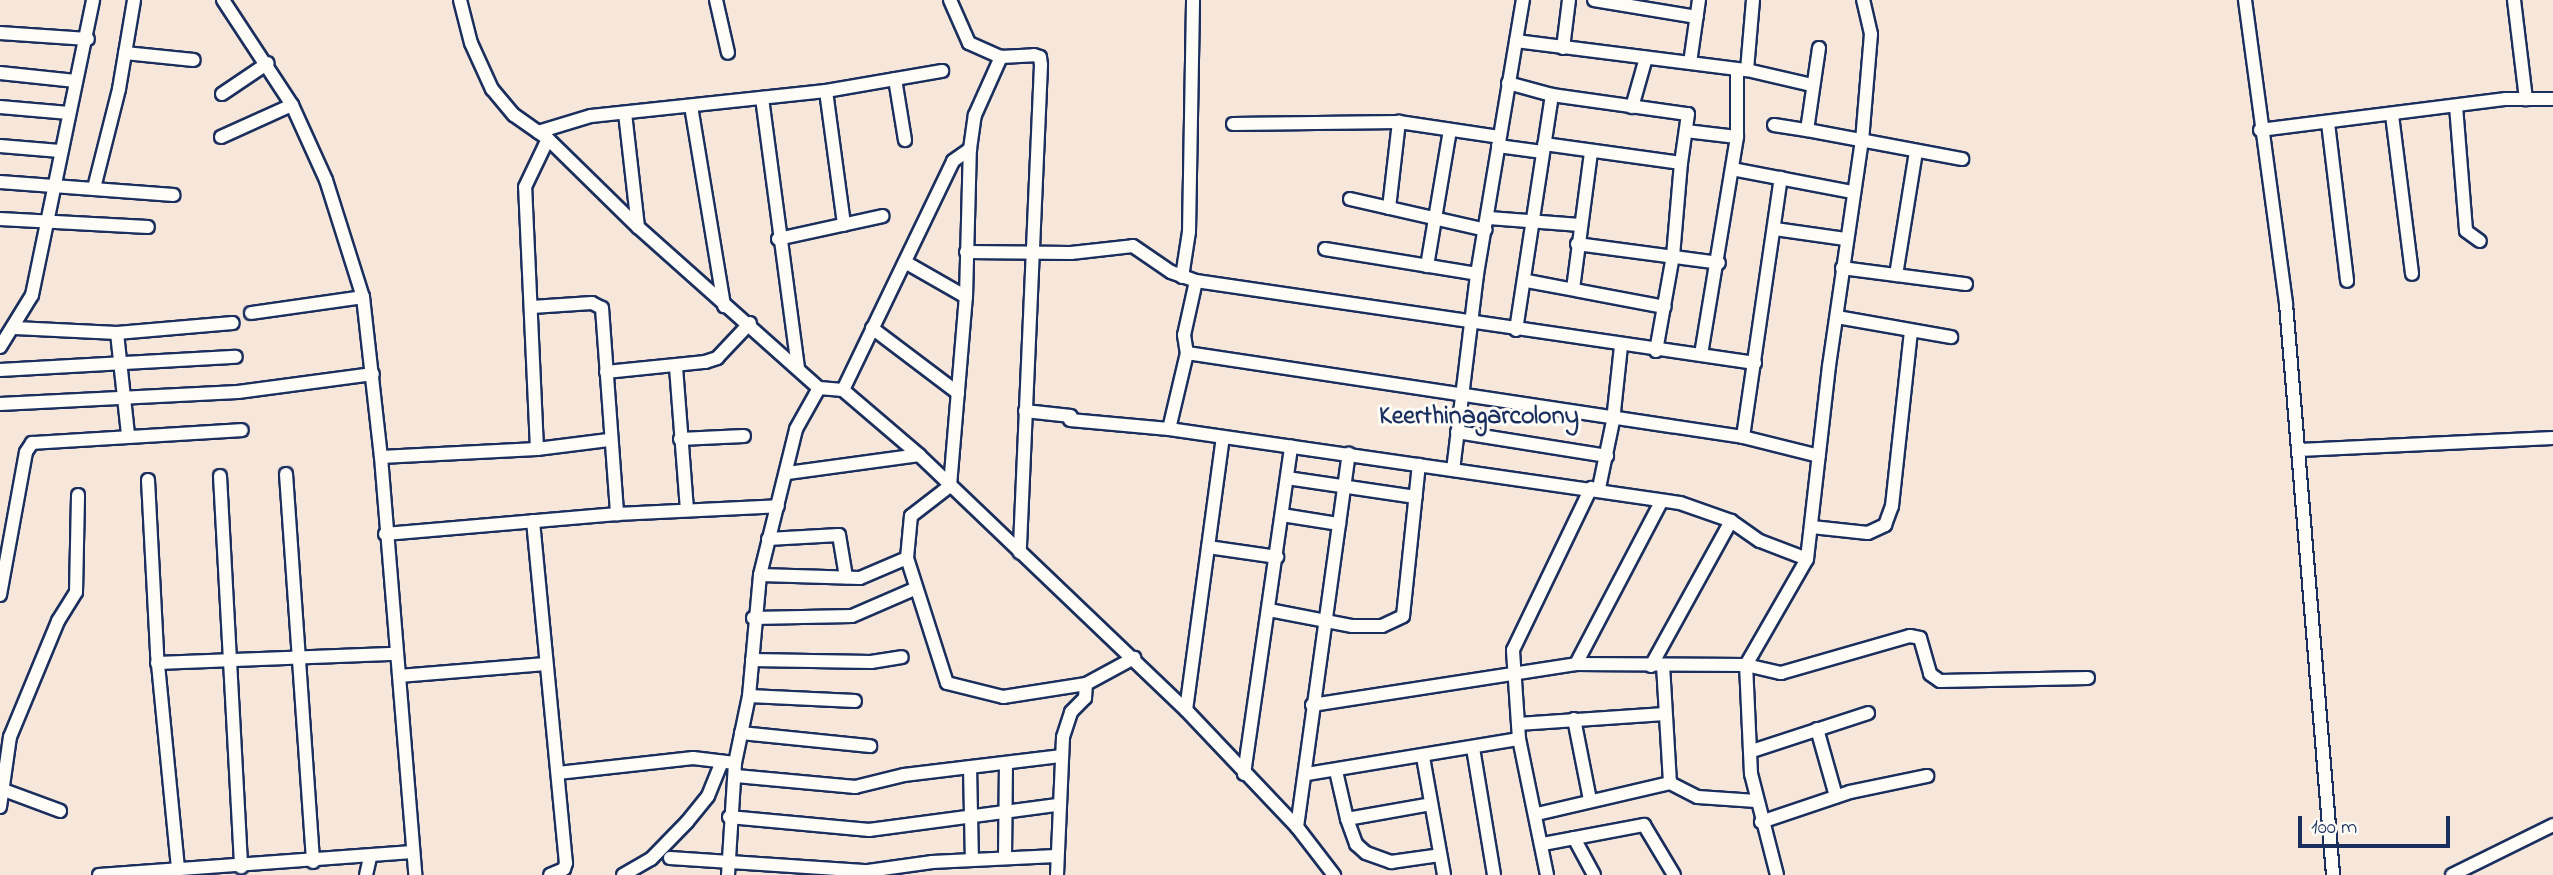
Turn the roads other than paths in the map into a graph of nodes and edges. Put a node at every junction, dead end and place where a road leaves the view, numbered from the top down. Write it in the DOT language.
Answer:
graph roads {
  1 [pos="93,0"];
  2 [pos="134,0"];
  3 [pos="223,0"];
  4 [pos="460,0"];
  5 [pos="716,0"];
  6 [pos="950,0"];
  7 [pos="1193,0"];
  8 [pos="1523,0"];
  9 [pos="1569,0"];
  10 [pos="1594,0"];
  11 [pos="1699,0"];
  12 [pos="1753,0"];
  13 [pos="1863,0"];
  14 [pos="2245,0"];
  15 [pos="2514,0"];
  16 [pos="1618,1"];
  17 [pos="1697,17"];
  18 [pos="0,33"];
  19 [pos="88,39"];
  20 [pos="1516,41"];
  21 [pos="1563,48"];
  22 [pos="1819,48"];
  23 [pos="125,53"];
  24 [pos="728,53"];
  25 [pos="1001,57"];
  26 [pos="1646,58"];
  27 [pos="194,60"];
  28 [pos="268,63"];
  29 [pos="1690,63"];
  30 [pos="1742,70"];
  31 [pos="942,71"];
  32 [pos="0,73"];
  33 [pos="895,79"];
  34 [pos="76,81"];
  35 [pos="1508,83"];
  36 [pos="1812,85"];
  37 [pos="826,90"];
  38 [pos="222,94"];
  39 [pos="1552,95"];
  40 [pos="762,98"];
  41 [pos="2526,99"];
  42 [pos="2553,99"];
  43 [pos="292,105"];
  44 [pos="691,106"];
  45 [pos="2456,106"];
  46 [pos="0,107"];
  47 [pos="1632,107"];
  48 [pos="69,113"];
  49 [pos="625,113"];
  50 [pos="2392,115"];
  51 [pos="1399,122"];
  52 [pos="2328,122"];
  53 [pos="1233,124"];
  54 [pos="1773,125"];
  55 [pos="1450,130"];
  56 [pos="1807,130"];
  57 [pos="2260,130"];
  58 [pos="1686,131"];
  59 [pos="543,135"];
  60 [pos="221,137"];
  61 [pos="1738,137"];
  62 [pos="905,141"];
  63 [pos="1498,141"];
  64 [pos="1862,141"];
  65 [pos="0,146"];
  66 [pos="1544,148"];
  67 [pos="970,149"];
  68 [pos="60,151"];
  69 [pos="1591,152"];
  70 [pos="1916,152"];
  71 [pos="1962,159"];
  72 [pos="1681,163"];
  73 [pos="1732,169"];
  74 [pos="1781,178"];
  75 [pos="0,182"];
  76 [pos="55,186"];
  77 [pos="94,188"];
  78 [pos="1853,192"];
  79 [pos="174,195"];
  80 [pos="1350,199"];
  81 [pos="1389,208"];
  82 [pos="883,216"];
  83 [pos="0,219"];
  84 [pos="1438,219"];
  85 [pos="1532,222"];
  86 [pos="48,223"];
  87 [pos="1488,224"];
  88 [pos="844,225"];
  89 [pos="1580,225"];
  90 [pos="638,227"];
  91 [pos="148,228"];
  92 [pos="1775,229"];
  93 [pos="778,239"];
  94 [pos="1846,239"];
  95 [pos="2480,241"];
  96 [pos="1577,244"];
  97 [pos="1325,249"];
  98 [pos="966,251"];
  99 [pos="1032,253"];
  100 [pos="1673,256"];
  101 [pos="905,262"];
  102 [pos="1719,263"];
  103 [pos="1427,266"];
  104 [pos="1842,268"];
  105 [pos="1477,274"];
  106 [pos="2412,274"];
  107 [pos="1896,275"];
  108 [pos="1182,277"];
  109 [pos="1196,281"];
  110 [pos="1527,281"];
  111 [pos="2347,281"];
  112 [pos="1966,284"];
  113 [pos="1573,289"];
  114 [pos="363,297"];
  115 [pos="966,297"];
  116 [pos="724,306"];
  117 [pos="532,307"];
  118 [pos="1665,307"];
  119 [pos="251,313"];
  120 [pos="1837,317"];
  121 [pos="233,323"];
  122 [pos="750,323"];
  123 [pos="1471,323"];
  124 [pos="15,328"];
  125 [pos="872,328"];
  126 [pos="1516,330"];
  127 [pos="1911,332"];
  128 [pos="117,333"];
  129 [pos="1951,337"];
  130 [pos="1621,346"];
  131 [pos="0,347"];
  132 [pos="1656,351"];
  133 [pos="1187,354"];
  134 [pos="1701,354"];
  135 [pos="236,357"];
  136 [pos="1755,363"];
  137 [pos="121,367"];
  138 [pos="676,367"];
  139 [pos="798,368"];
  140 [pos="0,370"];
  141 [pos="606,372"];
  142 [pos="373,374"];
  143 [pos="819,388"];
  144 [pos="843,390"];
  145 [pos="1462,392"];
  146 [pos="958,393"];
  147 [pos="124,399"];
  148 [pos="0,404"];
  149 [pos="1025,411"];
  150 [pos="1613,421"];
  151 [pos="1169,429"];
  152 [pos="242,430"];
  153 [pos="1457,432"];
  154 [pos="128,435"];
  155 [pos="744,436"];
  156 [pos="1223,437"];
  157 [pos="1743,437"];
  158 [pos="2553,438"];
  159 [pos="680,439"];
  160 [pos="608,440"];
  161 [pos="1291,446"];
  162 [pos="537,449"];
  163 [pos="2300,450"];
  164 [pos="1349,454"];
  165 [pos="919,455"];
  166 [pos="1607,456"];
  167 [pos="1819,456"];
  168 [pos="381,457"];
  169 [pos="1419,465"];
  170 [pos="1453,470"];
  171 [pos="788,473"];
  172 [pos="286,474"];
  173 [pos="220,477"];
  174 [pos="1287,478"];
  175 [pos="148,480"];
  176 [pos="950,486"];
  177 [pos="1344,488"];
  178 [pos="1595,488"];
  179 [pos="78,495"];
  180 [pos="1416,497"];
  181 [pos="1661,502"];
  182 [pos="778,506"];
  183 [pos="687,509"];
  184 [pos="617,514"];
  185 [pos="1282,515"];
  186 [pos="533,520"];
  187 [pos="1731,521"];
  188 [pos="1339,524"];
  189 [pos="1812,527"];
  190 [pos="385,534"];
  191 [pos="768,539"];
  192 [pos="1208,547"];
  193 [pos="1020,553"];
  194 [pos="1277,557"];
  195 [pos="907,558"];
  196 [pos="1807,559"];
  197 [pos="760,575"];
  198 [pos="846,577"];
  199 [pos="914,589"];
  200 [pos="0,596"];
  201 [pos="1269,610"];
  202 [pos="753,618"];
  203 [pos="1328,623"];
  204 [pos="396,654"];
  205 [pos="297,657"];
  206 [pos="902,657"];
  207 [pos="1134,658"];
  208 [pos="230,660"];
  209 [pos="752,660"];
  210 [pos="157,663"];
  211 [pos="546,664"];
  212 [pos="1576,664"];
  213 [pos="1657,665"];
  214 [pos="1746,665"];
  215 [pos="1516,670"];
  216 [pos="399,676"];
  217 [pos="2088,678"];
  218 [pos="1086,684"];
  219 [pos="748,695"];
  220 [pos="855,701"];
  221 [pos="1312,705"];
  222 [pos="1186,710"];
  223 [pos="1868,713"];
  224 [pos="1665,714"];
  225 [pos="1574,719"];
  226 [pos="1518,724"];
  227 [pos="1817,729"];
  228 [pos="741,733"];
  229 [pos="1519,739"];
  230 [pos="870,746"];
  231 [pos="1473,748"];
  232 [pos="1752,751"];
  233 [pos="1060,756"];
  234 [pos="1423,757"];
  235 [pos="1006,763"];
  236 [pos="731,767"];
  237 [pos="970,767"];
  238 [pos="1336,771"];
  239 [pos="558,773"];
  240 [pos="1244,774"];
  241 [pos="1307,775"];
  242 [pos="1927,776"];
  243 [pos="1670,783"];
  244 [pos="1,789"];
  245 [pos="1836,796"];
  246 [pos="1590,800"];
  247 [pos="1756,802"];
  248 [pos="1432,804"];
  249 [pos="1057,805"];
  250 [pos="0,807"];
  251 [pos="60,811"];
  252 [pos="1004,812"];
  253 [pos="1537,814"];
  254 [pos="972,816"];
  255 [pos="729,817"];
  256 [pos="1347,819"];
  257 [pos="1760,822"];
  258 [pos="2553,825"];
  259 [pos="1297,827"];
  260 [pos="1574,838"];
  261 [pos="1543,844"];
  262 [pos="412,852"];
  263 [pos="1440,855"];
  264 [pos="1056,856"];
  265 [pos="370,858"];
  266 [pos="670,858"];
  267 [pos="1005,858"];
  268 [pos="728,860"];
  269 [pos="972,860"];
  270 [pos="313,862"];
  271 [pos="241,867"];
  272 [pos="178,870"];
  273 [pos="195,873"];
  274 [pos="99,875"];
  275 [pos="366,875"];
  276 [pos="415,875"];
  277 [pos="550,875"];
  278 [pos="623,875"];
  279 [pos="728,875"];
  280 [pos="1057,875"];
  281 [pos="1334,875"];
  282 [pos="1444,875"];
  283 [pos="1494,875"];
  284 [pos="1547,875"];
  285 [pos="1594,875"];
  286 [pos="1674,875"];
  287 [pos="1777,875"];
  288 [pos="2333,875"];
  289 [pos="2452,875"];
  1 -- 19 [label="street"];
  2 -- 23 [label="street"];
  3 -- 28 [label="street"];
  4 -- 59 [label="street"];
  5 -- 24 [label="street"];
  6 -- 25 [label="street"];
  7 -- 108 [label="street"];
  8 -- 20 [label="street"];
  9 -- 21 [label="street"];
  10 -- 16 [label="street"];
  11 -- 17 [label="street"];
  12 -- 30 [label="street"];
  13 -- 64 [label="street"];
  14 -- 57 [label="street"];
  15 -- 41 [label="street"];
  16 -- 17 [label="street"];
  17 -- 29 [label="street"];
  18 -- 19 [label="street"];
  19 -- 34 [label="street"];
  20 -- 21 [label="street"];
  20 -- 35 [label="street"];
  21 -- 26 [label="street"];
  22 -- 36 [label="street"];
  23 -- 27 [label="street"];
  23 -- 77 [label="street"];
  25 -- 67 [label="street"];
  25 -- 99 [label="street"];
  26 -- 29 [label="street"];
  26 -- 47 [label="street"];
  28 -- 38 [label="street"];
  28 -- 43 [label="street"];
  29 -- 30 [label="street"];
  30 -- 36 [label="street"];
  30 -- 61 [label="street"];
  31 -- 33 [label="street"];
  32 -- 34 [label="street"];
  33 -- 37 [label="street"];
  33 -- 62 [label="street"];
  34 -- 48 [label="street"];
  35 -- 39 [label="street"];
  35 -- 63 [label="street"];
  36 -- 56 [label="street"];
  37 -- 40 [label="street"];
  37 -- 88 [label="street"];
  39 -- 47 [label="street"];
  39 -- 66 [label="street"];
  40 -- 44 [label="street"];
  40 -- 93 [label="street"];
  41 -- 42 [label="street"];
  41 -- 45 [label="street"];
  43 -- 60 [label="street"];
  43 -- 114 [label="street"];
  44 -- 49 [label="street"];
  44 -- 116 [label="street"];
  45 -- 50 [label="street"];
  45 -- 95 [label="street"];
  46 -- 48 [label="street"];
  47 -- 58 [label="street"];
  48 -- 68 [label="street"];
  49 -- 59 [label="street"];
  49 -- 90 [label="street"];
  50 -- 52 [label="street"];
  50 -- 106 [label="street"];
  51 -- 53 [label="street"];
  51 -- 55 [label="street"];
  51 -- 81 [label="street"];
  52 -- 57 [label="street"];
  52 -- 111 [label="street"];
  54 -- 56 [label="street"];
  55 -- 63 [label="street"];
  55 -- 84 [label="street"];
  56 -- 64 [label="street"];
  57 -- 163 [label="street"];
  58 -- 61 [label="street"];
  58 -- 72 [label="street"];
  59 -- 90 [label="street"];
  59 -- 117 [label="street"];
  61 -- 73 [label="street"];
  63 -- 66 [label="street"];
  63 -- 87 [label="street"];
  64 -- 70 [label="street"];
  64 -- 78 [label="street"];
  65 -- 68 [label="street"];
  66 -- 69 [label="street"];
  66 -- 85 [label="street"];
  67 -- 98 [label="street"];
  67 -- 101 [label="street"];
  68 -- 76 [label="street"];
  69 -- 72 [label="street"];
  69 -- 89 [label="street"];
  70 -- 71 [label="street"];
  70 -- 107 [label="street"];
  72 -- 100 [label="street"];
  73 -- 74 [label="street"];
  73 -- 102 [label="street"];
  74 -- 78 [label="street"];
  74 -- 92 [label="street"];
  75 -- 76 [label="street"];
  76 -- 77 [label="street"];
  76 -- 86 [label="street"];
  77 -- 79 [label="street"];
  78 -- 94 [label="street"];
  80 -- 81 [label="street"];
  81 -- 84 [label="street"];
  82 -- 88 [label="street"];
  83 -- 86 [label="street"];
  84 -- 87 [label="street"];
  84 -- 103 [label="street"];
  85 -- 87 [label="street"];
  85 -- 89 [label="street"];
  85 -- 110 [label="street"];
  86 -- 91 [label="street"];
  86 -- 124 [label="street"];
  87 -- 105 [label="street"];
  88 -- 93 [label="street"];
  89 -- 96 [label="street"];
  90 -- 116 [label="street"];
  92 -- 94 [label="street"];
  92 -- 136 [label="street"];
  93 -- 139 [label="street"];
  94 -- 104 [label="street"];
  96 -- 100 [label="street"];
  96 -- 113 [label="street"];
  97 -- 103 [label="street"];
  98 -- 99 [label="street"];
  98 -- 115 [label="street"];
  99 -- 108 [label="street"];
  99 -- 149 [label="street"];
  100 -- 102 [label="street"];
  100 -- 118 [label="street"];
  101 -- 115 [label="street"];
  101 -- 125 [label="street"];
  102 -- 134 [label="street"];
  103 -- 105 [label="street"];
  104 -- 107 [label="street"];
  104 -- 120 [label="street"];
  105 -- 123 [label="street"];
  107 -- 112 [label="street"];
  108 -- 109 [label="street"];
  109 -- 123 [label="street"];
  109 -- 133 [label="street"];
  110 -- 113 [label="street"];
  110 -- 126 [label="street"];
  113 -- 118 [label="street"];
  114 -- 119 [label="street"];
  114 -- 142 [label="street"];
  115 -- 146 [label="street"];
  116 -- 122 [label="street"];
  117 -- 141 [label="street"];
  117 -- 162 [label="street"];
  118 -- 132 [label="street"];
  120 -- 127 [label="street"];
  120 -- 167 [label="street"];
  121 -- 128 [label="street"];
  122 -- 138 [label="street"];
  122 -- 139 [label="street"];
  123 -- 126 [label="street"];
  123 -- 145 [label="street"];
  124 -- 128 [label="street"];
  124 -- 131 [label="street"];
  125 -- 144 [label="street"];
  125 -- 146 [label="street"];
  126 -- 130 [label="street"];
  127 -- 129 [label="street"];
  127 -- 189 [label="street"];
  128 -- 137 [label="street"];
  130 -- 132 [label="street"];
  130 -- 150 [label="street"];
  132 -- 134 [label="street"];
  133 -- 145 [label="street"];
  133 -- 151 [label="street"];
  134 -- 136 [label="street"];
  135 -- 137 [label="street"];
  136 -- 157 [label="street"];
  137 -- 140 [label="street"];
  137 -- 147 [label="street"];
  138 -- 141 [label="street"];
  138 -- 159 [label="street"];
  139 -- 143 [label="street"];
  141 -- 160 [label="street"];
  142 -- 147 [label="street"];
  142 -- 168 [label="street"];
  143 -- 144 [label="street"];
  143 -- 171 [label="street"];
  144 -- 165 [label="street"];
  145 -- 150 [label="street"];
  145 -- 153 [label="street"];
  146 -- 176 [label="street"];
  147 -- 148 [label="street"];
  147 -- 154 [label="street"];
  149 -- 151 [label="street"];
  149 -- 193 [label="street"];
  150 -- 157 [label="street"];
  150 -- 166 [label="street"];
  151 -- 156 [label="street"];
  152 -- 154 [label="street"];
  153 -- 166 [label="street"];
  153 -- 170 [label="street"];
  154 -- 200 [label="street"];
  155 -- 159 [label="street"];
  156 -- 161 [label="street"];
  156 -- 192 [label="street"];
  157 -- 167 [label="street"];
  158 -- 163 [label="street"];
  159 -- 183 [label="street"];
  160 -- 162 [label="street"];
  160 -- 184 [label="street"];
  161 -- 164 [label="street"];
  161 -- 174 [label="street"];
  162 -- 168 [label="street"];
  163 -- 288 [label="street"];
  164 -- 169 [label="street"];
  164 -- 177 [label="street"];
  165 -- 171 [label="street"];
  165 -- 176 [label="street"];
  166 -- 178 [label="street"];
  167 -- 189 [label="street"];
  168 -- 190 [label="street"];
  169 -- 170 [label="street"];
  169 -- 180 [label="street"];
  170 -- 178 [label="street"];
  171 -- 182 [label="street"];
  172 -- 205 [label="street"];
  173 -- 208 [label="street"];
  174 -- 177 [label="street"];
  174 -- 185 [label="street"];
  175 -- 210 [label="street"];
  176 -- 193 [label="street"];
  176 -- 195 [label="street"];
  177 -- 180 [label="street"];
  177 -- 188 [label="street"];
  178 -- 181 [label="street"];
  178 -- 215 [label="street"];
  179 -- 244 [label="street"];
  180 -- 203 [label="street"];
  181 -- 187 [label="street"];
  181 -- 212 [label="street"];
  182 -- 183 [label="street"];
  182 -- 191 [label="street"];
  183 -- 184 [label="street"];
  184 -- 186 [label="street"];
  185 -- 188 [label="street"];
  185 -- 194 [label="street"];
  186 -- 190 [label="street"];
  186 -- 211 [label="street"];
  187 -- 196 [label="street"];
  187 -- 213 [label="street"];
  188 -- 203 [label="street"];
  189 -- 196 [label="street"];
  190 -- 204 [label="street"];
  191 -- 197 [label="street"];
  191 -- 198 [label="street"];
  192 -- 194 [label="street"];
  192 -- 222 [label="street"];
  193 -- 207 [label="street"];
  194 -- 201 [label="street"];
  195 -- 198 [label="street"];
  195 -- 199 [label="street"];
  196 -- 214 [label="street"];
  197 -- 198 [label="street"];
  197 -- 202 [label="street"];
  199 -- 202 [label="street"];
  199 -- 218 [label="street"];
  201 -- 203 [label="street"];
  201 -- 240 [label="street"];
  202 -- 209 [label="street"];
  203 -- 221 [label="street"];
  204 -- 205 [label="street"];
  204 -- 216 [label="street"];
  205 -- 208 [label="street"];
  205 -- 270 [label="street"];
  206 -- 209 [label="street"];
  207 -- 218 [label="street"];
  207 -- 222 [label="street"];
  208 -- 210 [label="street"];
  208 -- 271 [label="street"];
  209 -- 219 [label="street"];
  210 -- 272 [label="street"];
  211 -- 216 [label="street"];
  211 -- 239 [label="street"];
  212 -- 213 [label="street"];
  212 -- 215 [label="street"];
  213 -- 214 [label="street"];
  213 -- 224 [label="street"];
  214 -- 217 [label="street"];
  214 -- 232 [label="street"];
  215 -- 221 [label="street"];
  215 -- 226 [label="street"];
  216 -- 262 [label="street"];
  218 -- 233 [label="street"];
  219 -- 220 [label="street"];
  219 -- 228 [label="street"];
  221 -- 241 [label="street"];
  222 -- 240 [label="street"];
  223 -- 227 [label="street"];
  224 -- 225 [label="street"];
  224 -- 243 [label="street"];
  225 -- 226 [label="street"];
  225 -- 246 [label="street"];
  226 -- 229 [label="street"];
  227 -- 232 [label="street"];
  227 -- 245 [label="street"];
  228 -- 230 [label="street"];
  228 -- 236 [label="street"];
  229 -- 231 [label="street"];
  229 -- 253 [label="street"];
  231 -- 234 [label="street"];
  231 -- 283 [label="street"];
  232 -- 247 [label="street"];
  233 -- 235 [label="street"];
  233 -- 249 [label="street"];
  234 -- 238 [label="street"];
  234 -- 248 [label="street"];
  235 -- 237 [label="street"];
  235 -- 252 [label="street"];
  236 -- 237 [label="street"];
  236 -- 239 [label="street"];
  236 -- 255 [label="street"];
  236 -- 278 [label="street"];
  237 -- 254 [label="street"];
  238 -- 241 [label="street"];
  238 -- 256 [label="street"];
  239 -- 277 [label="street"];
  240 -- 259 [label="street"];
  241 -- 259 [label="street"];
  242 -- 245 [label="street"];
  243 -- 246 [label="street"];
  243 -- 247 [label="street"];
  244 -- 250 [label="street"];
  244 -- 251 [label="street"];
  245 -- 257 [label="street"];
  246 -- 253 [label="street"];
  247 -- 257 [label="street"];
  248 -- 256 [label="street"];
  248 -- 263 [label="street"];
  249 -- 252 [label="street"];
  249 -- 264 [label="street"];
  252 -- 254 [label="street"];
  252 -- 267 [label="street"];
  253 -- 261 [label="street"];
  254 -- 255 [label="street"];
  254 -- 269 [label="street"];
  255 -- 268 [label="street"];
  256 -- 263 [label="street"];
  257 -- 287 [label="street"];
  258 -- 289 [label="street"];
  259 -- 281 [label="street"];
  260 -- 261 [label="street"];
  260 -- 285 [label="street"];
  260 -- 286 [label="street"];
  261 -- 284 [label="street"];
  262 -- 265 [label="street"];
  262 -- 276 [label="street"];
  263 -- 282 [label="street"];
  264 -- 267 [label="street"];
  264 -- 280 [label="street"];
  265 -- 270 [label="street"];
  265 -- 275 [label="street"];
  266 -- 268 [label="street"];
  267 -- 269 [label="street"];
  268 -- 269 [label="street"];
  268 -- 279 [label="street"];
  270 -- 271 [label="street"];
  271 -- 273 [label="street"];
  272 -- 273 [label="street"];
  272 -- 274 [label="street"];
}
